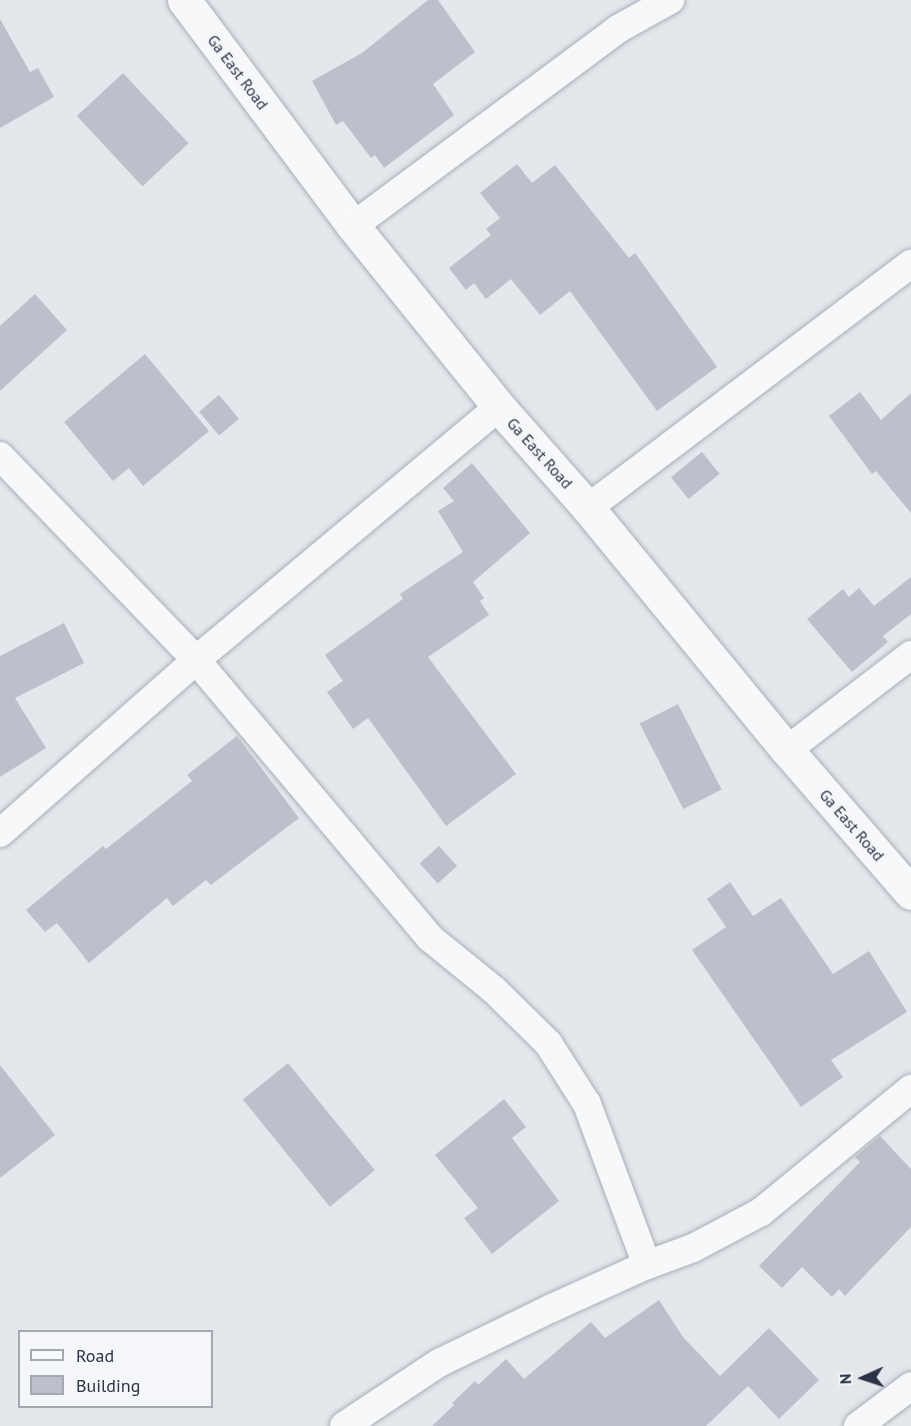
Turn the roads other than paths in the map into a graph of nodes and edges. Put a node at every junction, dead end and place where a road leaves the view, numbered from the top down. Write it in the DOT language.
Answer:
graph roads {
  1 [pos="184,0"];
  2 [pos="670,0"];
  3 [pos="353,226"];
  4 [pos="911,264"];
  5 [pos="499,407"];
  6 [pos="0,456"];
  7 [pos="588,508"];
  8 [pos="911,655"];
  9 [pos="196,660"];
  10 [pos="787,750"];
  11 [pos="0,833"];
  12 [pos="911,893"];
  13 [pos="911,1089"];
  14 [pos="647,1265"];
  15 [pos="911,1386"];
  16 [pos="344,1426"];
  17 [pos="858,1426"];
  1 -- 3 [label="street, Ga East Road"];
  2 -- 3 [label="street"];
  3 -- 5 [label="street, Ga East Road"];
  4 -- 7 [label="street"];
  5 -- 7 [label="street, Ga East Road"];
  5 -- 9 [label="street"];
  6 -- 9 [label="street"];
  7 -- 10 [label="street, Ga East Road"];
  8 -- 10 [label="street"];
  9 -- 11 [label="street"];
  9 -- 14 [label="street"];
  10 -- 12 [label="street, Ga East Road"];
  13 -- 14 [label="street"];
  14 -- 16 [label="street"];
  15 -- 17 [label="street"];
}
